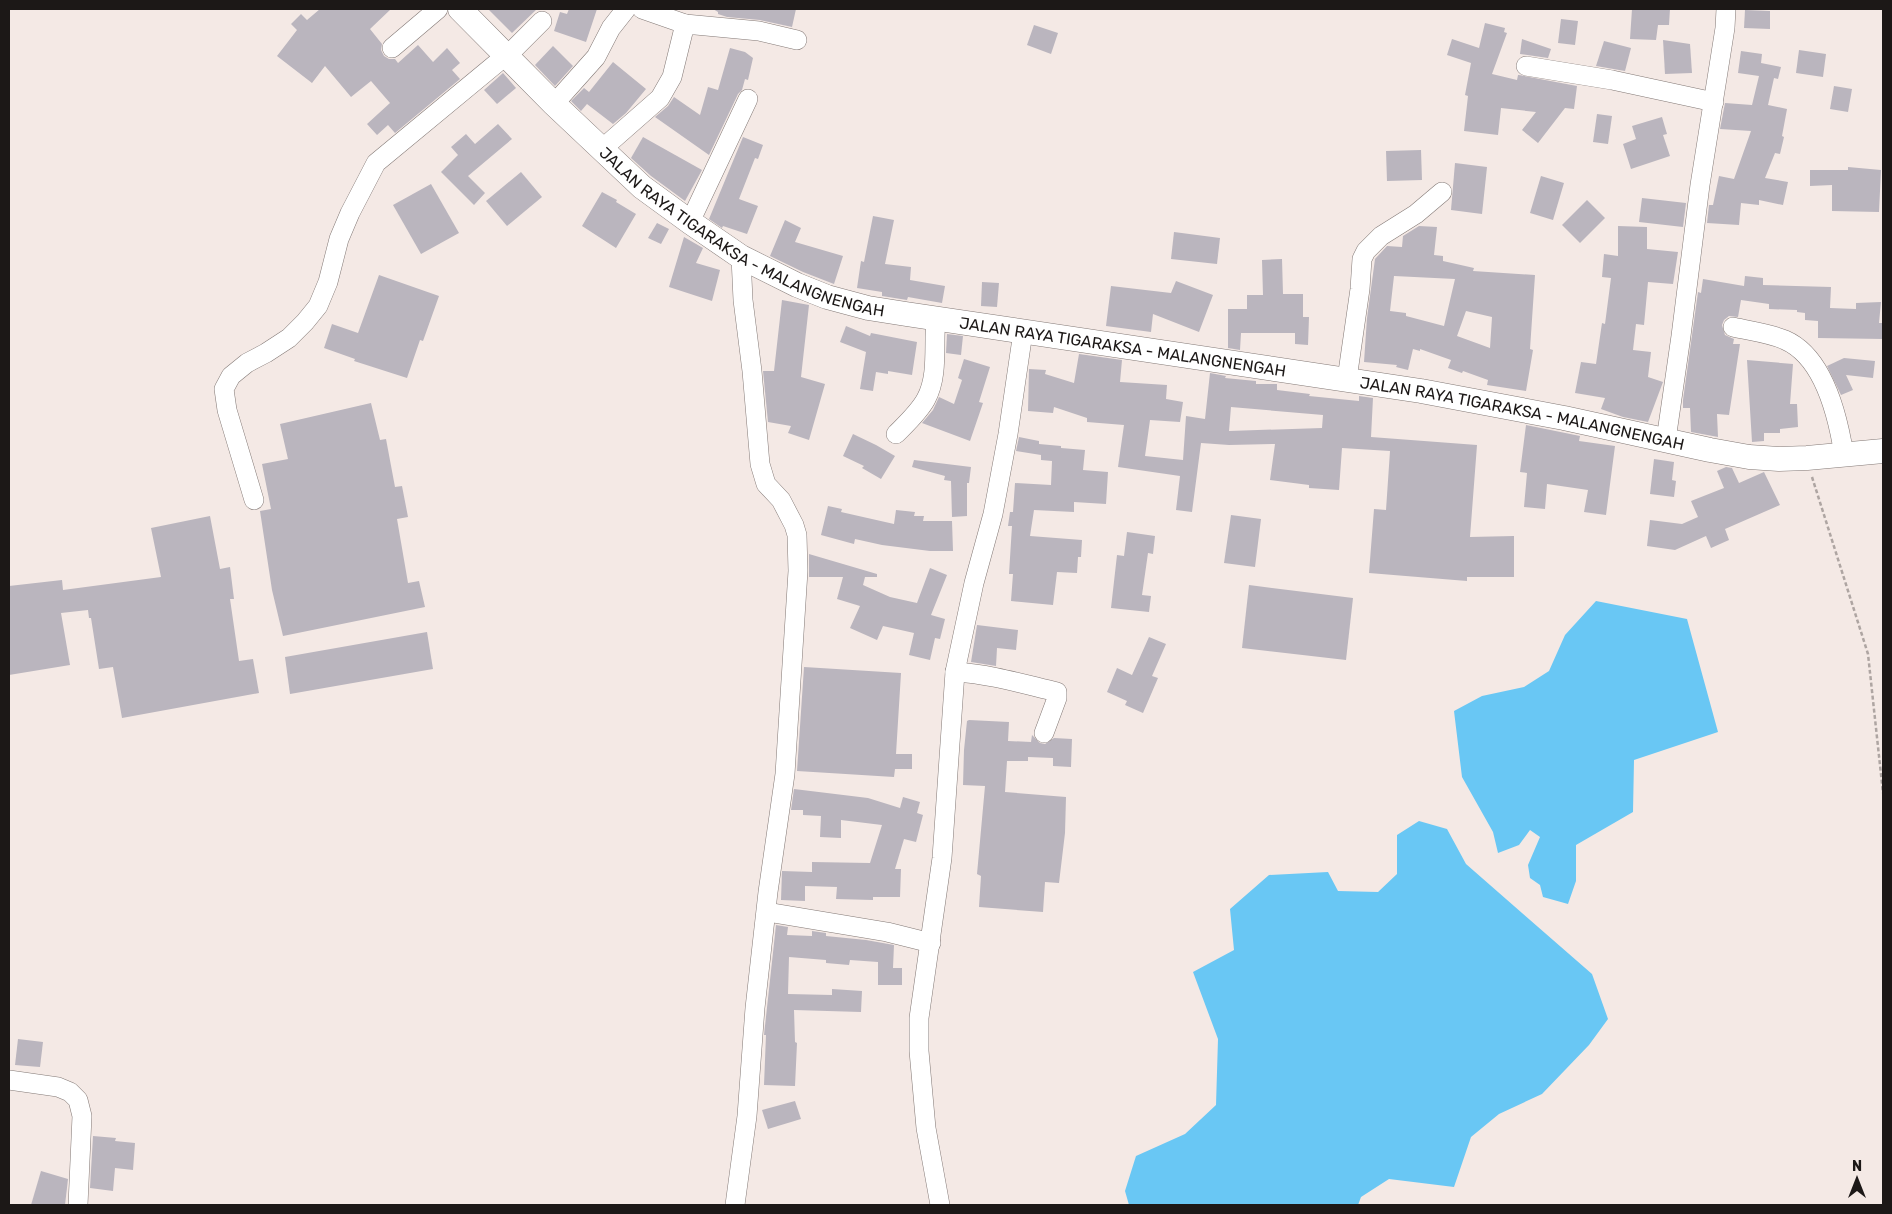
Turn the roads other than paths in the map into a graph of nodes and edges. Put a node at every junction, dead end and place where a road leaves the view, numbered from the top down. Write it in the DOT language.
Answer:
graph roads {
  1 [pos="438,9"];
  2 [pos="460,9"];
  3 [pos="626,9"];
  4 [pos="642,9"];
  5 [pos="1726,9"];
  6 [pos="542,20"];
  7 [pos="686,24"];
  8 [pos="797,40"];
  9 [pos="392,48"];
  10 [pos="506,56"];
  11 [pos="1526,66"];
  12 [pos="748,99"];
  13 [pos="1714,102"];
  14 [pos="554,104"];
  15 [pos="602,149"];
  16 [pos="1442,192"];
  17 [pos="690,222"];
  18 [pos="741,257"];
  19 [pos="936,318"];
  20 [pos="1733,327"];
  21 [pos="1023,332"];
  22 [pos="1347,379"];
  23 [pos="896,434"];
  24 [pos="1666,440"];
  25 [pos="1883,451"];
  26 [pos="1844,454"];
  27 [pos="254,500"];
  28 [pos="955,672"];
  29 [pos="1044,733"];
  30 [pos="767,912"];
  31 [pos="931,943"];
  32 [pos="9,1080"];
  33 [pos="78,1205"];
  34 [pos="735,1205"];
  35 [pos="940,1205"];
  1 -- 9 [label="street"];
  2 -- 10 [label="main road, JALAN RAYA TIGARAKSA - MALANGNENGAH"];
  3 -- 14 [label="street"];
  4 -- 7 [label="street"];
  5 -- 13 [label="street"];
  6 -- 10 [label="street"];
  7 -- 8 [label="street"];
  7 -- 15 [label="street"];
  10 -- 14 [label="main road, JALAN RAYA TIGARAKSA - MALANGNENGAH"];
  10 -- 27 [label="street"];
  11 -- 13 [label="street"];
  12 -- 17 [label="street"];
  13 -- 24 [label="street"];
  14 -- 15 [label="main road, JALAN RAYA TIGARAKSA - MALANGNENGAH"];
  15 -- 17 [label="main road, JALAN RAYA TIGARAKSA - MALANGNENGAH"];
  16 -- 22 [label="street"];
  17 -- 18 [label="main road, JALAN RAYA TIGARAKSA - MALANGNENGAH"];
  18 -- 19 [label="main road, JALAN RAYA TIGARAKSA - MALANGNENGAH"];
  18 -- 30 [label="street"];
  19 -- 21 [label="main road, JALAN RAYA TIGARAKSA - MALANGNENGAH"];
  19 -- 23 [label="street"];
  20 -- 26 [label="street"];
  21 -- 22 [label="main road, JALAN RAYA TIGARAKSA - MALANGNENGAH"];
  21 -- 28 [label="street"];
  22 -- 24 [label="main road, JALAN RAYA TIGARAKSA - MALANGNENGAH"];
  24 -- 26 [label="main road, JALAN RAYA TIGARAKSA - MALANGNENGAH"];
  25 -- 26 [label="main road, JALAN RAYA TIGARAKSA - MALANGNENGAH"];
  28 -- 29 [label="street"];
  28 -- 31 [label="street"];
  30 -- 31 [label="street"];
  30 -- 34 [label="street"];
  31 -- 35 [label="street"];
  32 -- 33 [label="street"];
}
